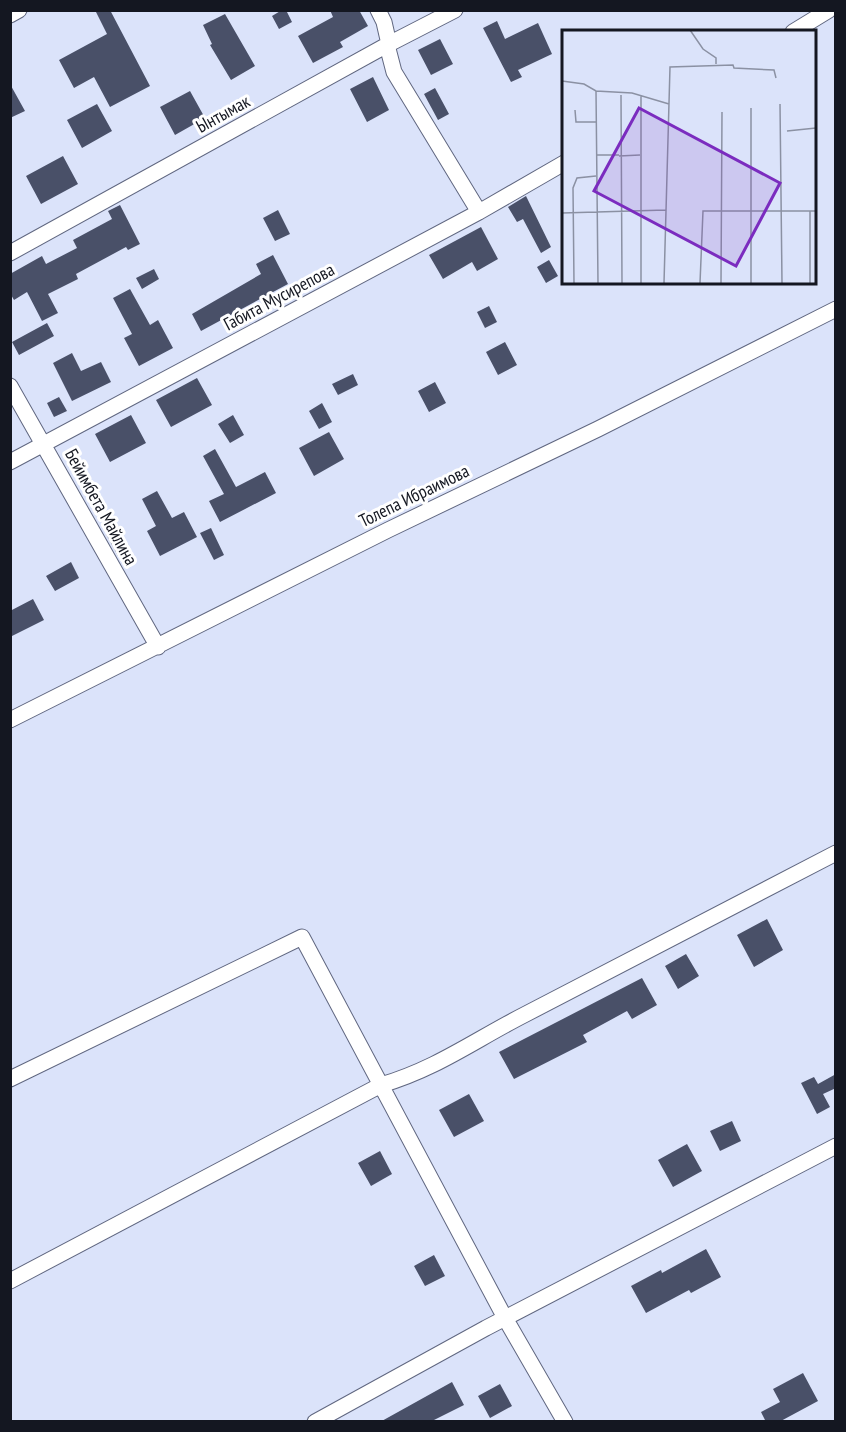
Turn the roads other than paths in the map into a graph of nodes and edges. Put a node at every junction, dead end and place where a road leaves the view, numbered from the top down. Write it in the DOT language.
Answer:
graph roads {
  1 [pos="19,10"];
  2 [pos="378,10"];
  3 [pos="455,10"];
  4 [pos="829,10"];
  5 [pos="10,15"];
  6 [pos="796,30"];
  7 [pos="388,45"];
  8 [pos="562,164"];
  9 [pos="479,212"];
  10 [pos="10,253"];
  11 [pos="836,309"];
  12 [pos="10,386"];
  13 [pos="44,444"];
  14 [pos="10,462"];
  15 [pos="158,647"];
  16 [pos="10,720"];
  17 [pos="836,853"];
  18 [pos="10,1079"];
  19 [pos="381,1085"];
  20 [pos="836,1146"];
  21 [pos="10,1281"];
  22 [pos="505,1318"];
  23 [pos="315,1422"];
  24 [pos="565,1422"];
  1 -- 5 [label="street"];
  2 -- 7 [label="street"];
  3 -- 7 [label="street, Ынтымак"];
  4 -- 6 [label="street"];
  7 -- 9 [label="street"];
  7 -- 10 [label="street, Ынтымак"];
  8 -- 9 [label="street, Габита Мусирепова"];
  9 -- 13 [label="street, Габита Мусирепова"];
  11 -- 15 [label="street, Толепа Ибраимова"];
  12 -- 13 [label="street, Бейимбета Майлина"];
  13 -- 14 [label="street, Габита Мусирепова"];
  13 -- 15 [label="street, Бейимбета Майлина"];
  15 -- 16 [label="street, Толепа Ибраимова"];
  17 -- 19 [label="street"];
  18 -- 19 [label="street"];
  19 -- 21 [label="street"];
  19 -- 22 [label="street"];
  20 -- 22 [label="street"];
  22 -- 23 [label="street"];
  22 -- 24 [label="street"];
}
